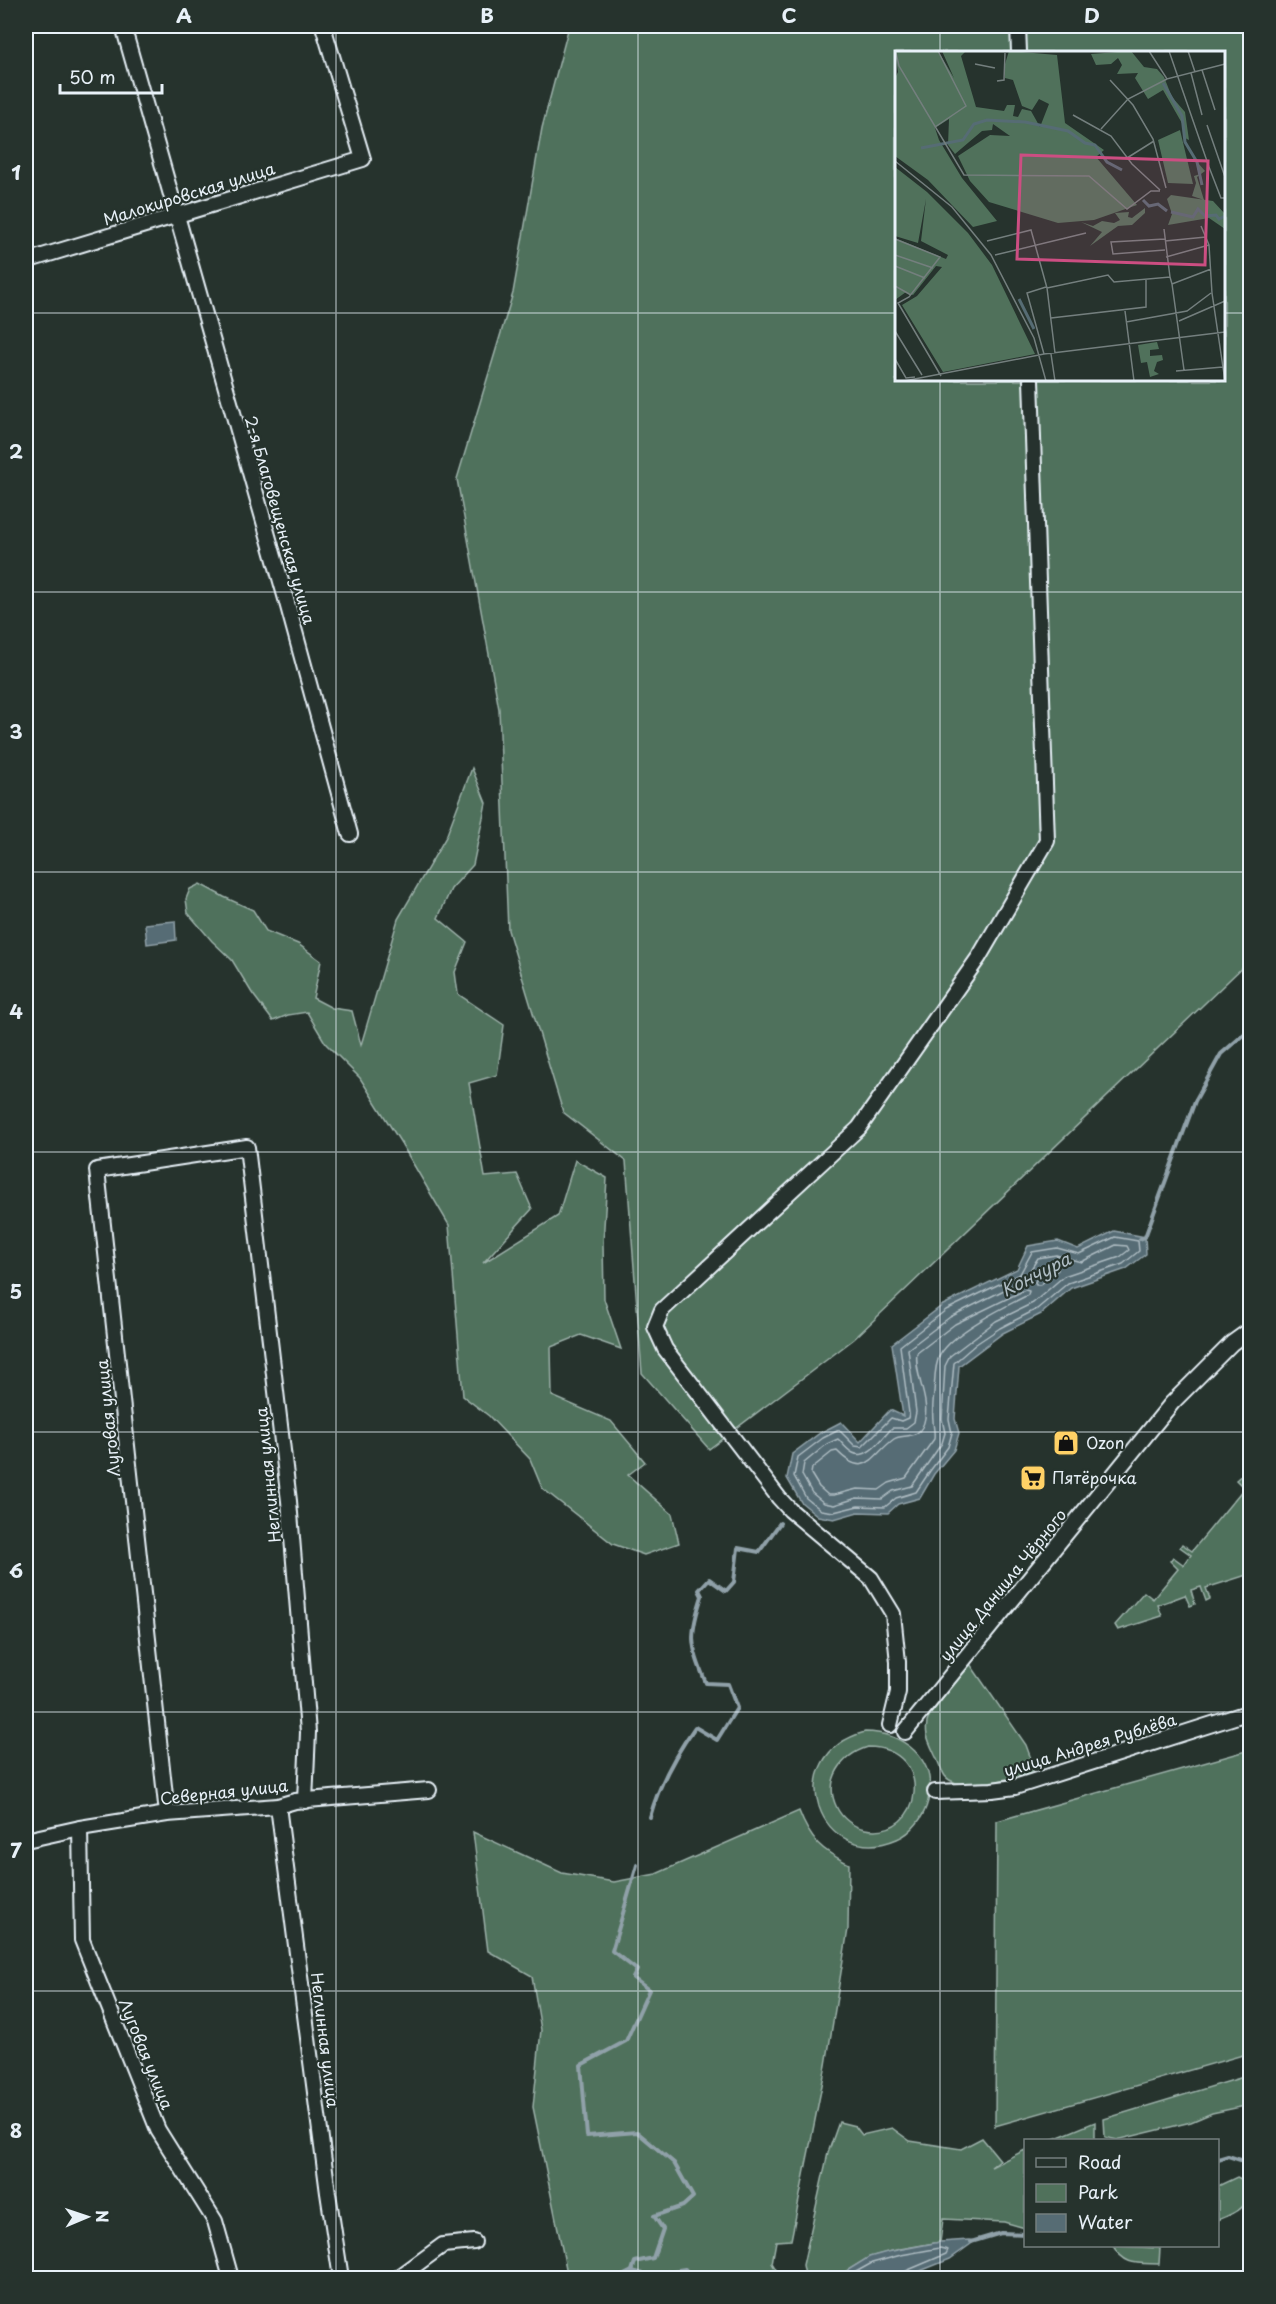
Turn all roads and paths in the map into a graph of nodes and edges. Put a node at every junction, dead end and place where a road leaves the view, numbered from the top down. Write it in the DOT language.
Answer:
graph roads {
  1 [pos="123,26"];
  2 [pos="323,26"];
  3 [pos="1018,26"];
  4 [pos="1019,51"];
  5 [pos="175,215"];
  6 [pos="26,261"];
  7 [pos="1031,381"];
  8 [pos="350,834"];
  9 [pos="247,1147"];
  10 [pos="1251,1330"];
  11 [pos="1251,1712"];
  12 [pos="890,1725"];
  13 [pos="905,1732"];
  14 [pos="429,1790"];
  15 [pos="935,1792"];
  16 [pos="305,1801"];
  17 [pos="278,1806"];
  18 [pos="167,1814"];
  19 [pos="80,1828"];
  20 [pos="26,1840"];
  21 [pos="474,2242"];
  22 [pos="231,2278"];
  23 [pos="341,2278"];
  24 [pos="398,2278"];
  1 -- 5 [label="street, 2-я Благовещенская улица"];
  2 -- 5 [label="street, Малокировская улица"];
  3 -- 4 [label="street"];
  5 -- 6 [label="street, Малокировская улица"];
  5 -- 8 [label="street, 2-я Благовещенская улица"];
  7 -- 12 [label="street"];
  9 -- 16 [label="street, Неглинная улица"];
  9 -- 18 [label="street, Луговая улица"];
  10 -- 13 [label="street, улица Даниила Чёрного"];
  11 -- 15 [label="street, улица Андрея Рублёва"];
  14 -- 16 [label="street, Северная улица"];
  16 -- 17 [label="street, Северная улица"];
  17 -- 18 [label="street, Северная улица"];
  17 -- 23 [label="street, Неглинная улица"];
  18 -- 19 [label="street, Северная улица"];
  19 -- 20 [label="street, Северная улица"];
  19 -- 22 [label="street, Луговая улица"];
  21 -- 24 [label="street"];
}
